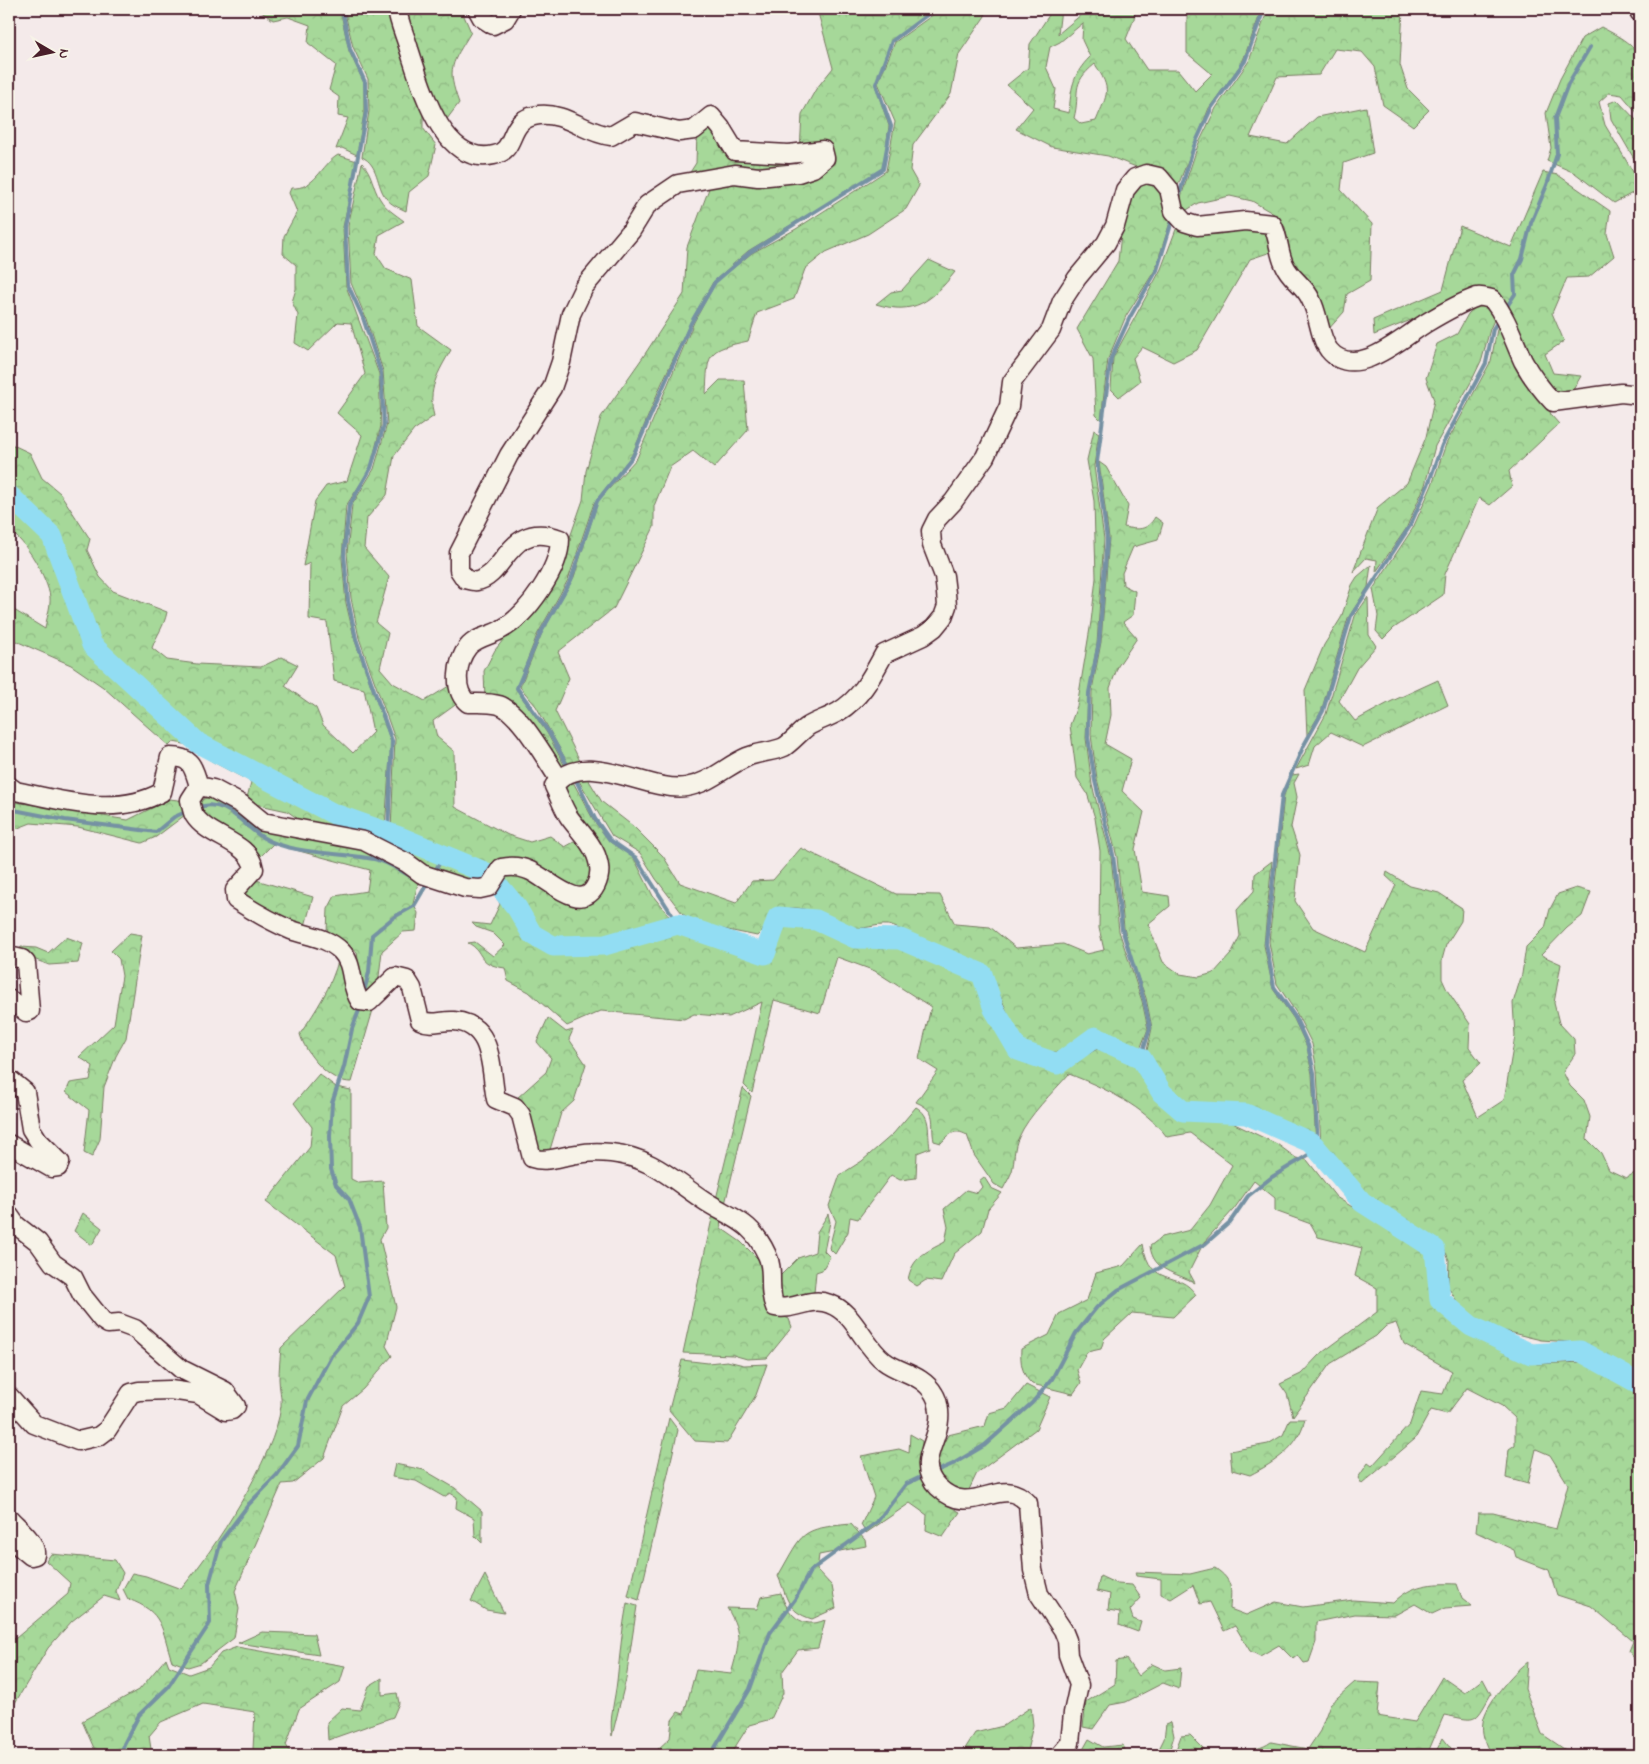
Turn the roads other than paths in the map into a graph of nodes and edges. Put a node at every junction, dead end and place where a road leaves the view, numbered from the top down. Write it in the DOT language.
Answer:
graph roads {
  1 [pos="397,9"];
  2 [pos="477,9"];
  3 [pos="511,9"];
  4 [pos="1638,9"];
  5 [pos="1640,13"];
  6 [pos="1640,395"];
  7 [pos="567,775"];
  8 [pos="9,786"];
  9 [pos="199,786"];
  10 [pos="9,956"];
  11 [pos="9,999"];
  12 [pos="9,1079"];
  13 [pos="9,1144"];
  14 [pos="9,1215"];
  15 [pos="9,1396"];
  16 [pos="9,1518"];
  17 [pos="9,1538"];
  18 [pos="1060,1755"];
  1 -- 7 [label="street"];
  2 -- 3 [label="street"];
  4 -- 5 [label="street"];
  6 -- 7 [label="street"];
  7 -- 9 [label="street"];
  8 -- 9 [label="street"];
  9 -- 18 [label="street"];
  10 -- 11 [label="street"];
  12 -- 13 [label="street"];
  14 -- 15 [label="street"];
  16 -- 17 [label="street"];
}
